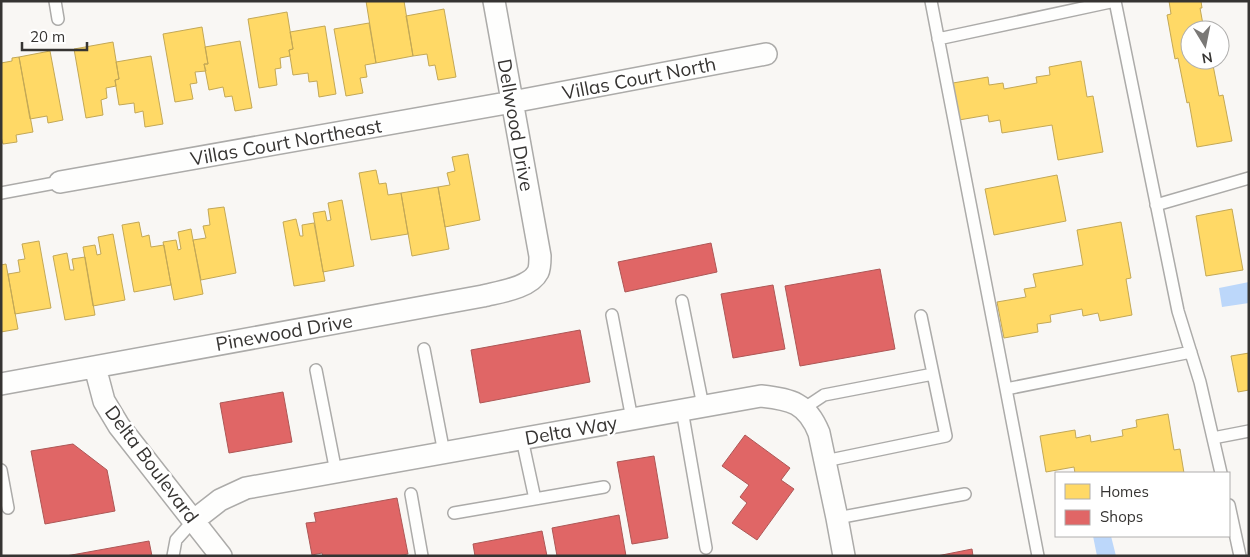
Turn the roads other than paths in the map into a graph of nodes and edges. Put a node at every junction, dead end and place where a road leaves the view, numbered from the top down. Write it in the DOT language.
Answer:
graph roads {
  1 [pos="55,1"];
  2 [pos="494,1"];
  3 [pos="931,1"];
  4 [pos="58,19"];
  5 [pos="938,39"];
  6 [pos="766,54"];
  7 [pos="512,102"];
  8 [pos="1249,178"];
  9 [pos="60,182"];
  10 [pos="1,193"];
  11 [pos="1156,205"];
  12 [pos="539,249"];
  13 [pos="682,301"];
  14 [pos="612,315"];
  15 [pos="921,316"];
  16 [pos="424,349"];
  17 [pos="1190,352"];
  18 [pos="95,367"];
  19 [pos="316,370"];
  20 [pos="933,374"];
  21 [pos="1,384"];
  22 [pos="1006,388"];
  23 [pos="703,406"];
  24 [pos="803,409"];
  25 [pos="682,410"];
  26 [pos="632,419"];
  27 [pos="1249,432"];
  28 [pos="1213,438"];
  29 [pos="522,439"];
  30 [pos="444,453"];
  31 [pos="825,461"];
  32 [pos="1,470"];
  33 [pos="336,472"];
  34 [pos="1221,472"];
  35 [pos="604,486"];
  36 [pos="411,494"];
  37 [pos="965,494"];
  38 [pos="535,499"];
  39 [pos="8,508"];
  40 [pos="1230,510"];
  41 [pos="454,513"];
  42 [pos="837,518"];
  43 [pos="193,520"];
  44 [pos="706,548"];
  45 [pos="173,556"];
  46 [pos="221,556"];
  47 [pos="422,556"];
  48 [pos="844,556"];
  49 [pos="1038,556"];
  50 [pos="1240,556"];
  1 -- 4 [label="lane"];
  2 -- 7 [label="street, Dellwood Drive"];
  3 -- 5 [label="lane"];
  5 -- 11 [label="lane"];
  5 -- 22 [label="lane"];
  6 -- 7 [label="street, Villas Court North"];
  7 -- 9 [label="street, Villas Court Northeast"];
  7 -- 12 [label="street, Dellwood Drive"];
  8 -- 11 [label="lane"];
  9 -- 10 [label="lane"];
  11 -- 17 [label="lane"];
  12 -- 18 [label="street, Pinewood Drive"];
  13 -- 23 [label="lane"];
  14 -- 26 [label="lane"];
  15 -- 20 [label="lane"];
  16 -- 30 [label="lane"];
  17 -- 22 [label="lane"];
  17 -- 28 [label="lane"];
  18 -- 21 [label="street, Pinewood Drive"];
  18 -- 43 [label="street, Delta Boulevard"];
  19 -- 33 [label="lane"];
  20 -- 24 [label="lane"];
  20 -- 31 [label="lane"];
  22 -- 49 [label="lane"];
  23 -- 24 [label="street, Delta Way"];
  23 -- 25 [label="street, Delta Way"];
  24 -- 31 [label="street, Delta Way"];
  25 -- 26 [label="street, Delta Way"];
  25 -- 44 [label="lane"];
  26 -- 29 [label="street, Delta Way"];
  27 -- 28 [label="lane"];
  28 -- 34 [label="lane"];
  29 -- 30 [label="street, Delta Way"];
  29 -- 38 [label="lane"];
  30 -- 33 [label="street, Delta Way"];
  31 -- 42 [label="street, Delta Way"];
  32 -- 39 [label="lane"];
  33 -- 43 [label="street, Delta Way"];
  35 -- 38 [label="lane"];
  36 -- 47 [label="lane"];
  37 -- 42 [label="lane"];
  38 -- 41 [label="lane"];
  40 -- 50 [label="lane"];
  42 -- 48 [label="street, Delta Way"];
  43 -- 45 [label="lane"];
  43 -- 46 [label="street, Delta Boulevard"];
}
